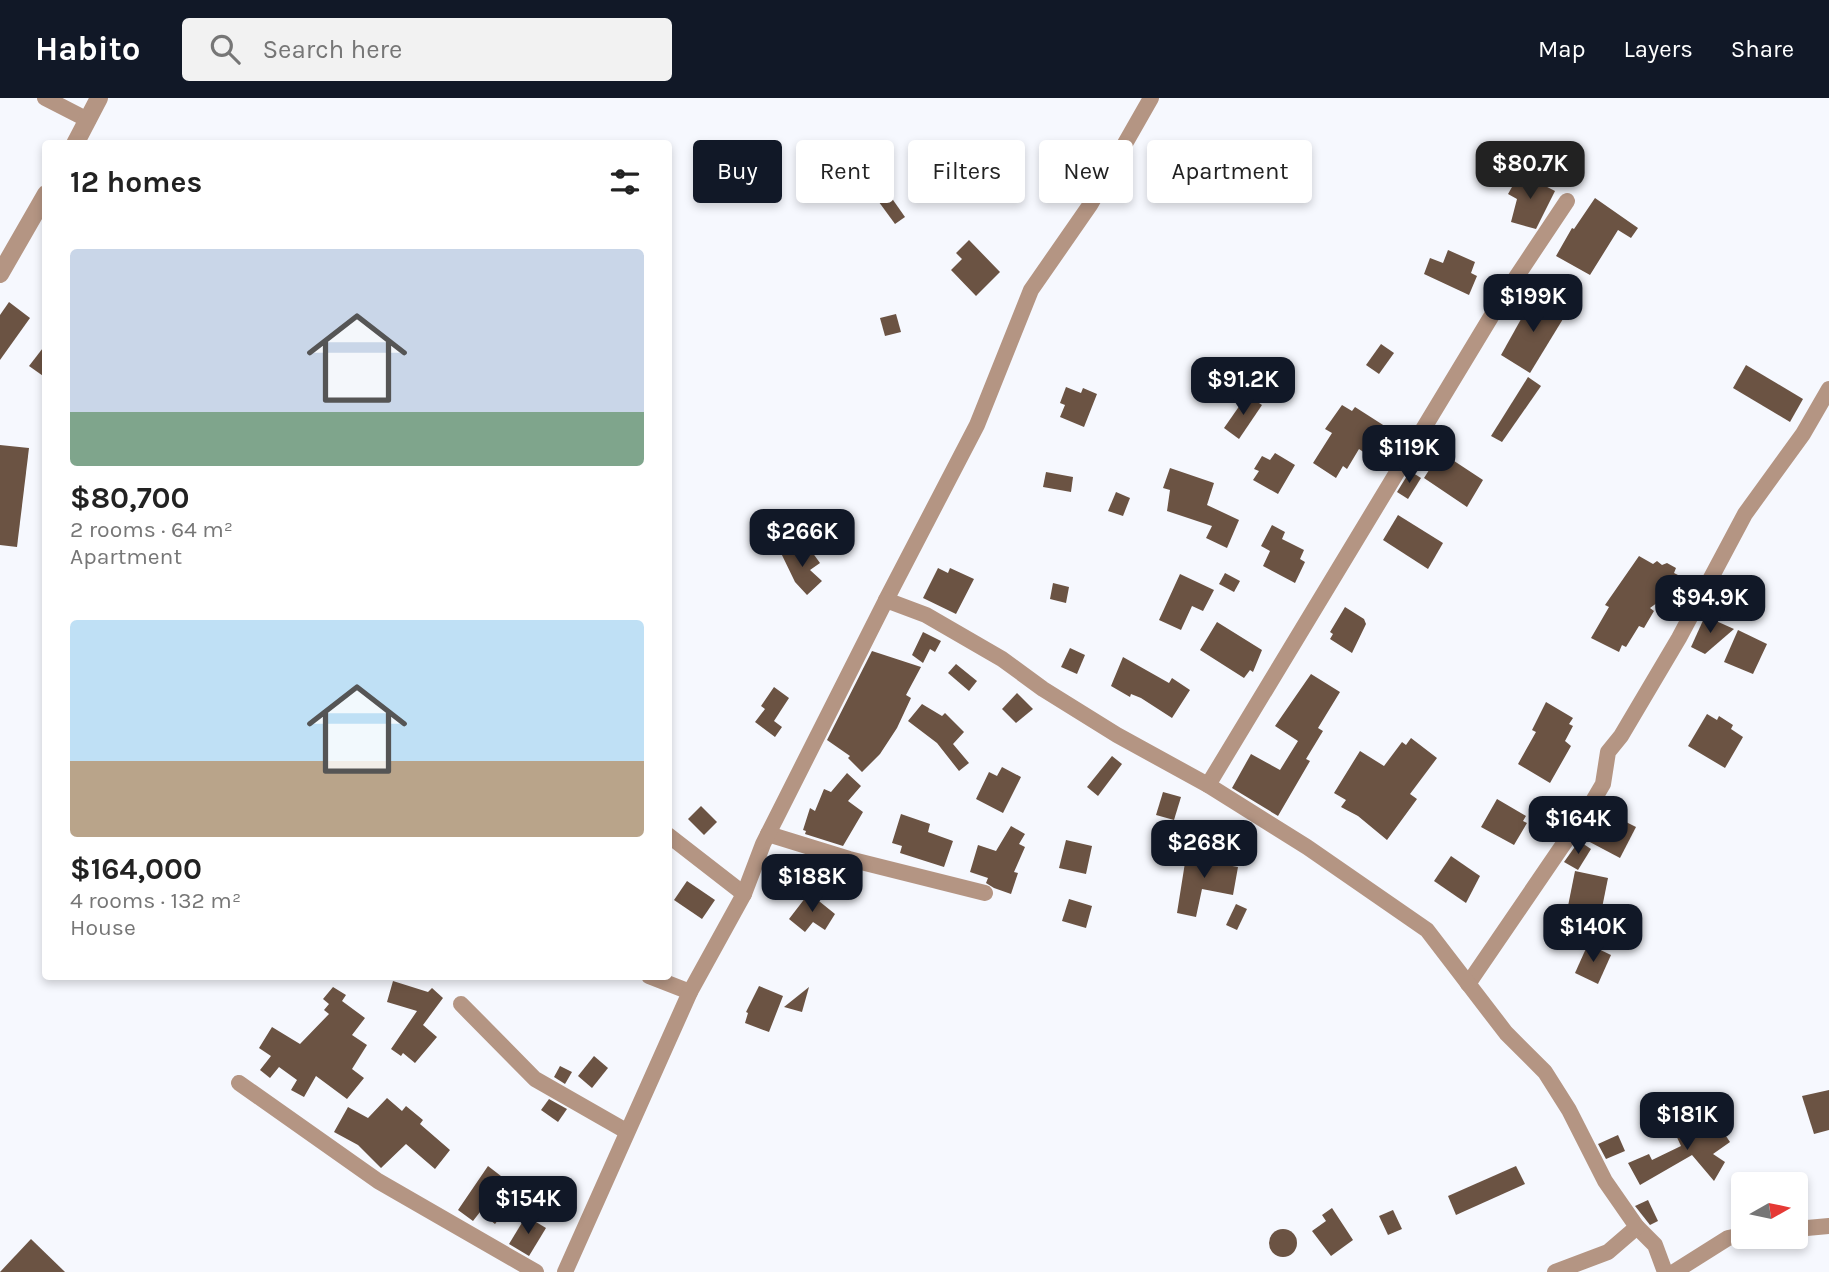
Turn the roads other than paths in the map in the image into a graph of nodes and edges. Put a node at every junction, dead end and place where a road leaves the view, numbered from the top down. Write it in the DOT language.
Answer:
graph roads {
  1 [pos="45,98"];
  2 [pos="99,98"];
  3 [pos="1151,98"];
  4 [pos="88,120"];
  5 [pos="77,140"];
  6 [pos="42,201"];
  7 [pos="1567,201"];
  8 [pos="0,274"];
  9 [pos="1829,389"];
  10 [pos="886,600"];
  11 [pos="1208,785"];
  12 [pos="768,834"];
  13 [pos="672,838"];
  14 [pos="985,893"];
  15 [pos="744,894"];
  16 [pos="660,980"];
  17 [pos="1468,985"];
  18 [pos="691,992"];
  19 [pos="461,1004"];
  20 [pos="239,1083"];
  21 [pos="626,1131"];
  22 [pos="1829,1226"];
  23 [pos="1637,1227"];
  24 [pos="1808,1228"];
  25 [pos="1731,1237"];
  26 [pos="1665,1268"];
  27 [pos="536,1272"];
  28 [pos="565,1272"];
  29 [pos="1555,1272"];
  30 [pos="1674,1272"];
  1 -- 4 [label="street"];
  2 -- 4 [label="street"];
  3 -- 10 [label="street"];
  4 -- 5 [label="street"];
  6 -- 8 [label="street"];
  7 -- 11 [label="street"];
  9 -- 17 [label="street"];
  10 -- 11 [label="street"];
  10 -- 12 [label="street"];
  11 -- 17 [label="street"];
  12 -- 14 [label="street"];
  12 -- 15 [label="street"];
  13 -- 15 [label="street"];
  15 -- 18 [label="street"];
  16 -- 18 [label="street"];
  17 -- 23 [label="street"];
  18 -- 21 [label="street"];
  19 -- 21 [label="street"];
  20 -- 27 [label="street"];
  21 -- 28 [label="street"];
  22 -- 24 [label="street"];
  23 -- 26 [label="street"];
  23 -- 29 [label="street"];
  25 -- 30 [label="street"];
}
